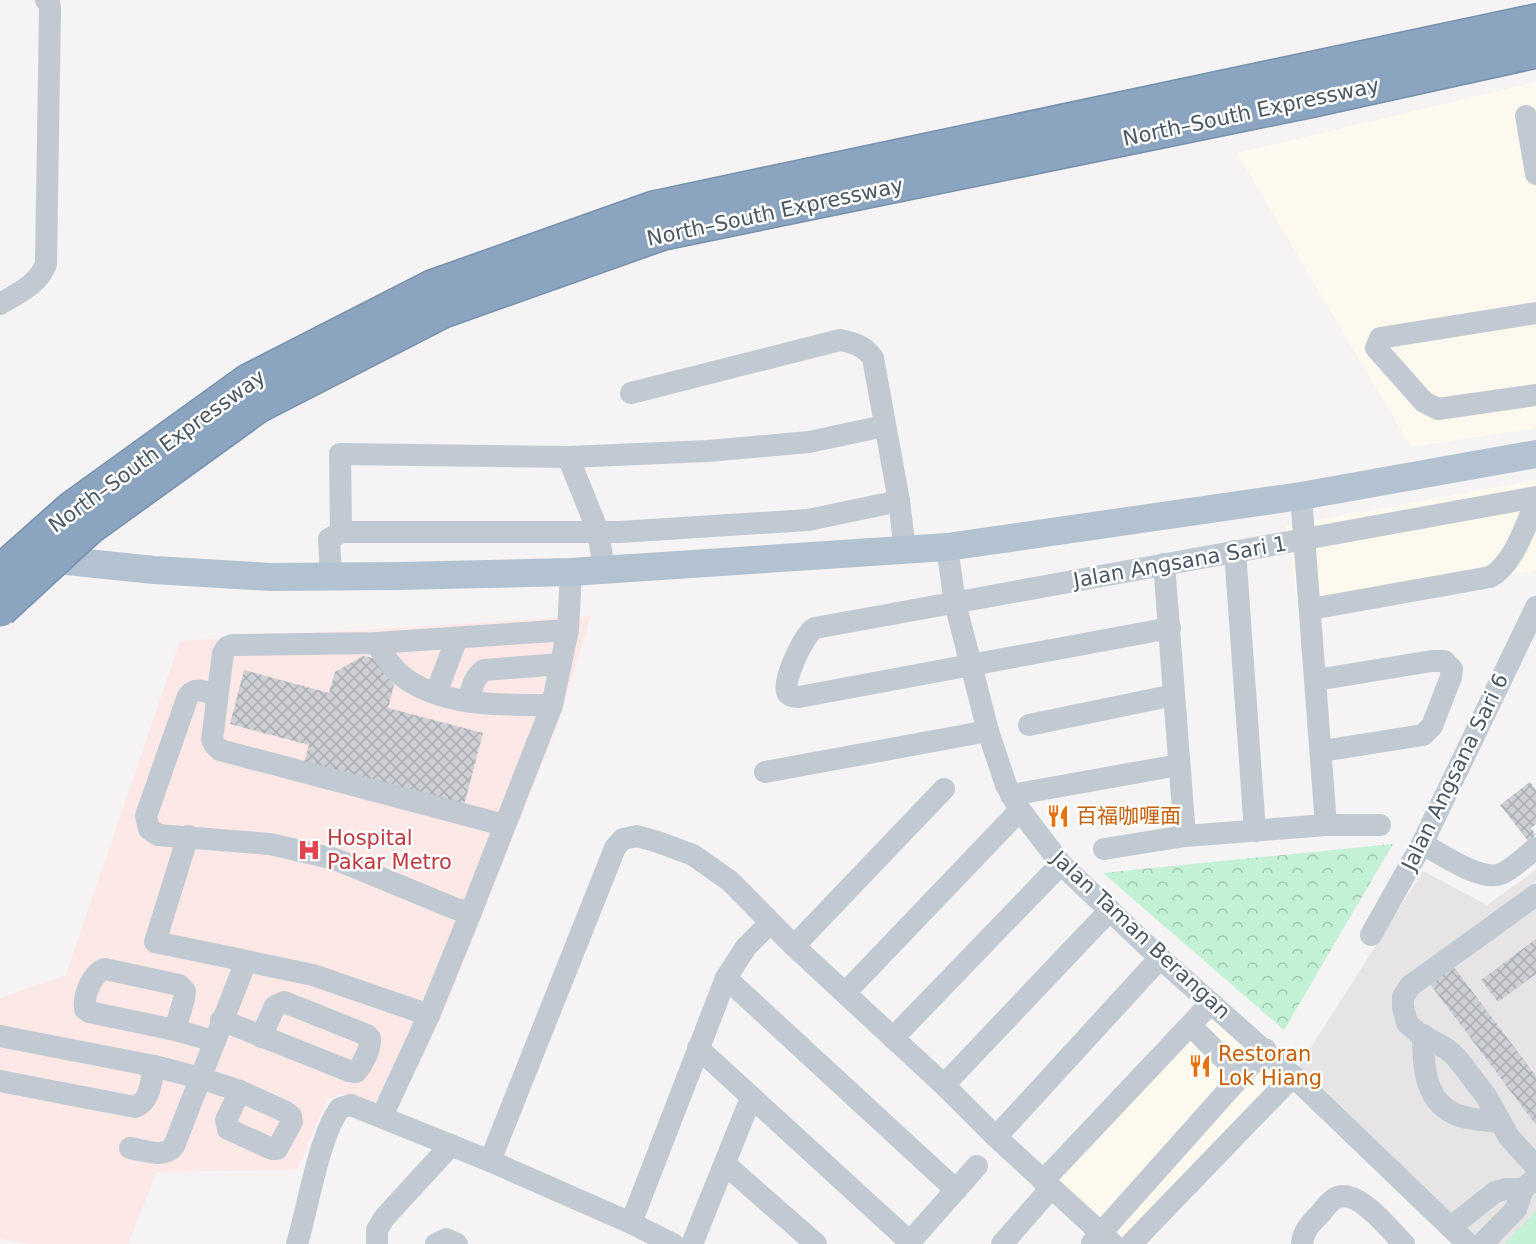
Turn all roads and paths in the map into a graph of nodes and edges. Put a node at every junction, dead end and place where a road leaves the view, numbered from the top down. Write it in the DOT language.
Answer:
graph roads {
  1 [pos="46,0"];
  2 [pos="1536,21"];
  3 [pos="1536,51"];
  4 [pos="1526,116"];
  5 [pos="1536,174"];
  6 [pos="2,298"];
  7 [pos="1536,313"];
  8 [pos="631,393"];
  9 [pos="253,394"];
  10 [pos="1536,395"];
  11 [pos="884,426"];
  12 [pos="1531,452"];
  13 [pos="568,457"];
  14 [pos="1301,496"];
  15 [pos="1536,497"];
  16 [pos="899,501"];
  17 [pos="1536,502"];
  18 [pos="598,531"];
  19 [pos="341,532"];
  20 [pos="1304,539"];
  21 [pos="947,547"];
  22 [pos="905,550"];
  23 [pos="1235,551"];
  24 [pos="0,554"];
  25 [pos="1164,564"];
  26 [pos="604,570"];
  27 [pos="0,572"];
  28 [pos="571,572"];
  29 [pos="331,576"];
  30 [pos="955,603"];
  31 [pos="1536,607"];
  32 [pos="1311,609"];
  33 [pos="0,610"];
  34 [pos="1170,628"];
  35 [pos="568,630"];
  36 [pos="457,638"];
  37 [pos="376,643"];
  38 [pos="561,664"];
  39 [pos="972,665"];
  40 [pos="1316,680"];
  41 [pos="436,693"];
  42 [pos="216,695"];
  43 [pos="1174,695"];
  44 [pos="468,701"];
  45 [pos="552,705"];
  46 [pos="1029,725"];
  47 [pos="988,732"];
  48 [pos="1322,751"];
  49 [pos="1179,765"];
  50 [pos="765,772"];
  51 [pos="944,789"];
  52 [pos="1015,803"];
  53 [pos="504,825"];
  54 [pos="1326,825"];
  55 [pos="1380,825"];
  56 [pos="1255,831"];
  57 [pos="188,836"];
  58 [pos="1185,836"];
  59 [pos="1422,844"];
  60 [pos="1536,848"];
  61 [pos="1104,849"];
  62 [pos="1061,864"];
  63 [pos="1536,895"];
  64 [pos="1110,910"];
  65 [pos="471,912"];
  66 [pos="770,922"];
  67 [pos="1371,935"];
  68 [pos="794,946"];
  69 [pos="1160,958"];
  70 [pos="246,961"];
  71 [pos="726,978"];
  72 [pos="845,993"];
  73 [pos="1211,1003"];
  74 [pos="429,1015"];
  75 [pos="1191,1026"];
  76 [pos="176,1030"];
  77 [pos="218,1031"];
  78 [pos="1423,1035"];
  79 [pos="0,1036"];
  80 [pos="261,1037"];
  81 [pos="893,1038"];
  82 [pos="698,1048"];
  83 [pos="1265,1049"];
  84 [pos="154,1066"];
  85 [pos="1241,1076"];
  86 [pos="1293,1076"];
  87 [pos="200,1078"];
  88 [pos="0,1081"];
  89 [pos="944,1085"];
  90 [pos="240,1091"];
  91 [pos="752,1098"];
  92 [pos="382,1116"];
  93 [pos="1499,1122"];
  94 [pos="996,1137"];
  95 [pos="451,1144"];
  96 [pos="130,1148"];
  97 [pos="490,1161"];
  98 [pos="724,1164"];
  99 [pos="977,1166"];
  100 [pos="1536,1167"];
  101 [pos="1529,1183"];
  102 [pos="1047,1185"];
  103 [pos="956,1190"];
  104 [pos="631,1223"];
  105 [pos="1450,1227"];
  106 [pos="1102,1240"];
  107 [pos="909,1243"];
  108 [pos="297,1244"];
  109 [pos="377,1244"];
  110 [pos="435,1244"];
  111 [pos="457,1244"];
  112 [pos="673,1244"];
  113 [pos="692,1244"];
  114 [pos="816,1244"];
  115 [pos="1002,1244"];
  116 [pos="1131,1244"];
  117 [pos="1302,1244"];
  118 [pos="1404,1244"];
  119 [pos="1468,1244"];
  120 [pos="1482,1244"];
  1 -- 6 [label="street"];
  2 -- 9 [label="highway, North–South Expressway"];
  3 -- 9 [label="highway, North–South Expressway"];
  4 -- 5 [label="street"];
  7 -- 10 [label="street"];
  8 -- 11 [label="street"];
  9 -- 27 [label="highway, North–South Expressway, bridge"];
  9 -- 33 [label="highway, North–South Expressway, bridge"];
  11 -- 13 [label="street"];
  11 -- 16 [label="street"];
  12 -- 14 [label="main road"];
  13 -- 18 [label="street"];
  13 -- 19 [label="street"];
  14 -- 20 [label="street"];
  14 -- 21 [label="main road"];
  15 -- 20 [label="street, Jalan Angsana Sari 1"];
  16 -- 18 [label="street"];
  16 -- 22 [label="street"];
  17 -- 32 [label="street"];
  18 -- 19 [label="street"];
  18 -- 26 [label="street"];
  19 -- 29 [label="street"];
  20 -- 23 [label="street, Jalan Angsana Sari 1"];
  20 -- 32 [label="street"];
  21 -- 22 [label="main road"];
  21 -- 30 [label="street, Jalan Taman Berangan"];
  22 -- 26 [label="main road"];
  23 -- 25 [label="street, Jalan Angsana Sari 1"];
  23 -- 56 [label="street"];
  24 -- 29 [label="main road"];
  25 -- 30 [label="street, Jalan Angsana Sari 1"];
  25 -- 34 [label="street"];
  26 -- 28 [label="main road"];
  28 -- 29 [label="main road"];
  28 -- 35 [label="street"];
  30 -- 39 [label="street, Jalan Taman Berangan"];
  30 -- 39 [label="street, Jalan Angsana Sari 1"];
  31 -- 59 [label="street, Jalan Angsana Sari 6"];
  32 -- 40 [label="street"];
  34 -- 39 [label="street"];
  34 -- 43 [label="street"];
  35 -- 36 [label="street"];
  35 -- 38 [label="street"];
  36 -- 37 [label="street"];
  36 -- 41 [label="street"];
  37 -- 41 [label="street"];
  37 -- 42 [label="street"];
  38 -- 44 [label="street"];
  38 -- 45 [label="street"];
  39 -- 47 [label="street, Jalan Taman Berangan"];
  40 -- 48 [label="street"];
  40 -- 48 [label="street"];
  41 -- 44 [label="street"];
  42 -- 53 [label="street"];
  42 -- 57 [label="street"];
  43 -- 46 [label="street"];
  43 -- 49 [label="street"];
  44 -- 45 [label="street"];
  45 -- 53 [label="street"];
  47 -- 50 [label="street"];
  47 -- 52 [label="street, Jalan Taman Berangan"];
  48 -- 54 [label="street"];
  49 -- 52 [label="street"];
  49 -- 58 [label="street"];
  51 -- 68 [label="street"];
  52 -- 62 [label="street, Jalan Taman Berangan"];
  52 -- 72 [label="street"];
  53 -- 65 [label="street"];
  54 -- 55 [label="street"];
  54 -- 56 [label="street"];
  56 -- 58 [label="street"];
  57 -- 65 [label="street"];
  57 -- 70 [label="street"];
  58 -- 61 [label="street"];
  59 -- 60 [label="street"];
  59 -- 67 [label="street, Jalan Angsana Sari 6"];
  62 -- 64 [label="street, Jalan Taman Berangan"];
  62 -- 81 [label="street"];
  63 -- 78 [label="street"];
  64 -- 69 [label="street, Jalan Taman Berangan"];
  64 -- 89 [label="street"];
  65 -- 74 [label="street"];
  66 -- 68 [label="street"];
  66 -- 71 [label="street"];
  66 -- 97 [label="street"];
  68 -- 72 [label="street"];
  69 -- 73 [label="street, Jalan Taman Berangan"];
  69 -- 94 [label="street"];
  70 -- 74 [label="street"];
  70 -- 77 [label="street"];
  71 -- 82 [label="street"];
  71 -- 103 [label="street"];
  72 -- 81 [label="street"];
  73 -- 75 [label="street"];
  73 -- 83 [label="street, Jalan Taman Berangan"];
  74 -- 92 [label="street"];
  75 -- 85 [label="street"];
  75 -- 102 [label="street"];
  76 -- 77 [label="street"];
  77 -- 80 [label="street"];
  77 -- 87 [label="street"];
  78 -- 93 [label="street"];
  78 -- 93 [label="street"];
  79 -- 84 [label="street"];
  81 -- 89 [label="street"];
  82 -- 91 [label="street"];
  82 -- 104 [label="street"];
  83 -- 85 [label="street"];
  83 -- 86 [label="street, Jalan Taman Berangan"];
  84 -- 87 [label="street"];
  84 -- 88 [label="street"];
  85 -- 106 [label="street"];
  86 -- 105 [label="street, Jalan Taman Berangan"];
  86 -- 116 [label="street"];
  87 -- 90 [label="street"];
  87 -- 96 [label="street"];
  89 -- 94 [label="street"];
  91 -- 98 [label="street"];
  91 -- 107 [label="street"];
  92 -- 95 [label="street"];
  92 -- 108 [label="street"];
  93 -- 100 [label="street"];
  94 -- 102 [label="street"];
  95 -- 97 [label="street"];
  95 -- 109 [label="street"];
  97 -- 104 [label="street"];
  98 -- 113 [label="street"];
  98 -- 114 [label="street"];
  99 -- 103 [label="street"];
  101 -- 105 [label="street"];
  101 -- 120 [label="street"];
  102 -- 106 [label="street"];
  102 -- 115 [label="street"];
  103 -- 107 [label="street"];
  104 -- 112 [label="street"];
  105 -- 119 [label="street, Jalan Taman Berangan"];
  110 -- 111 [label="street"];
  117 -- 118 [label="street"];
}
